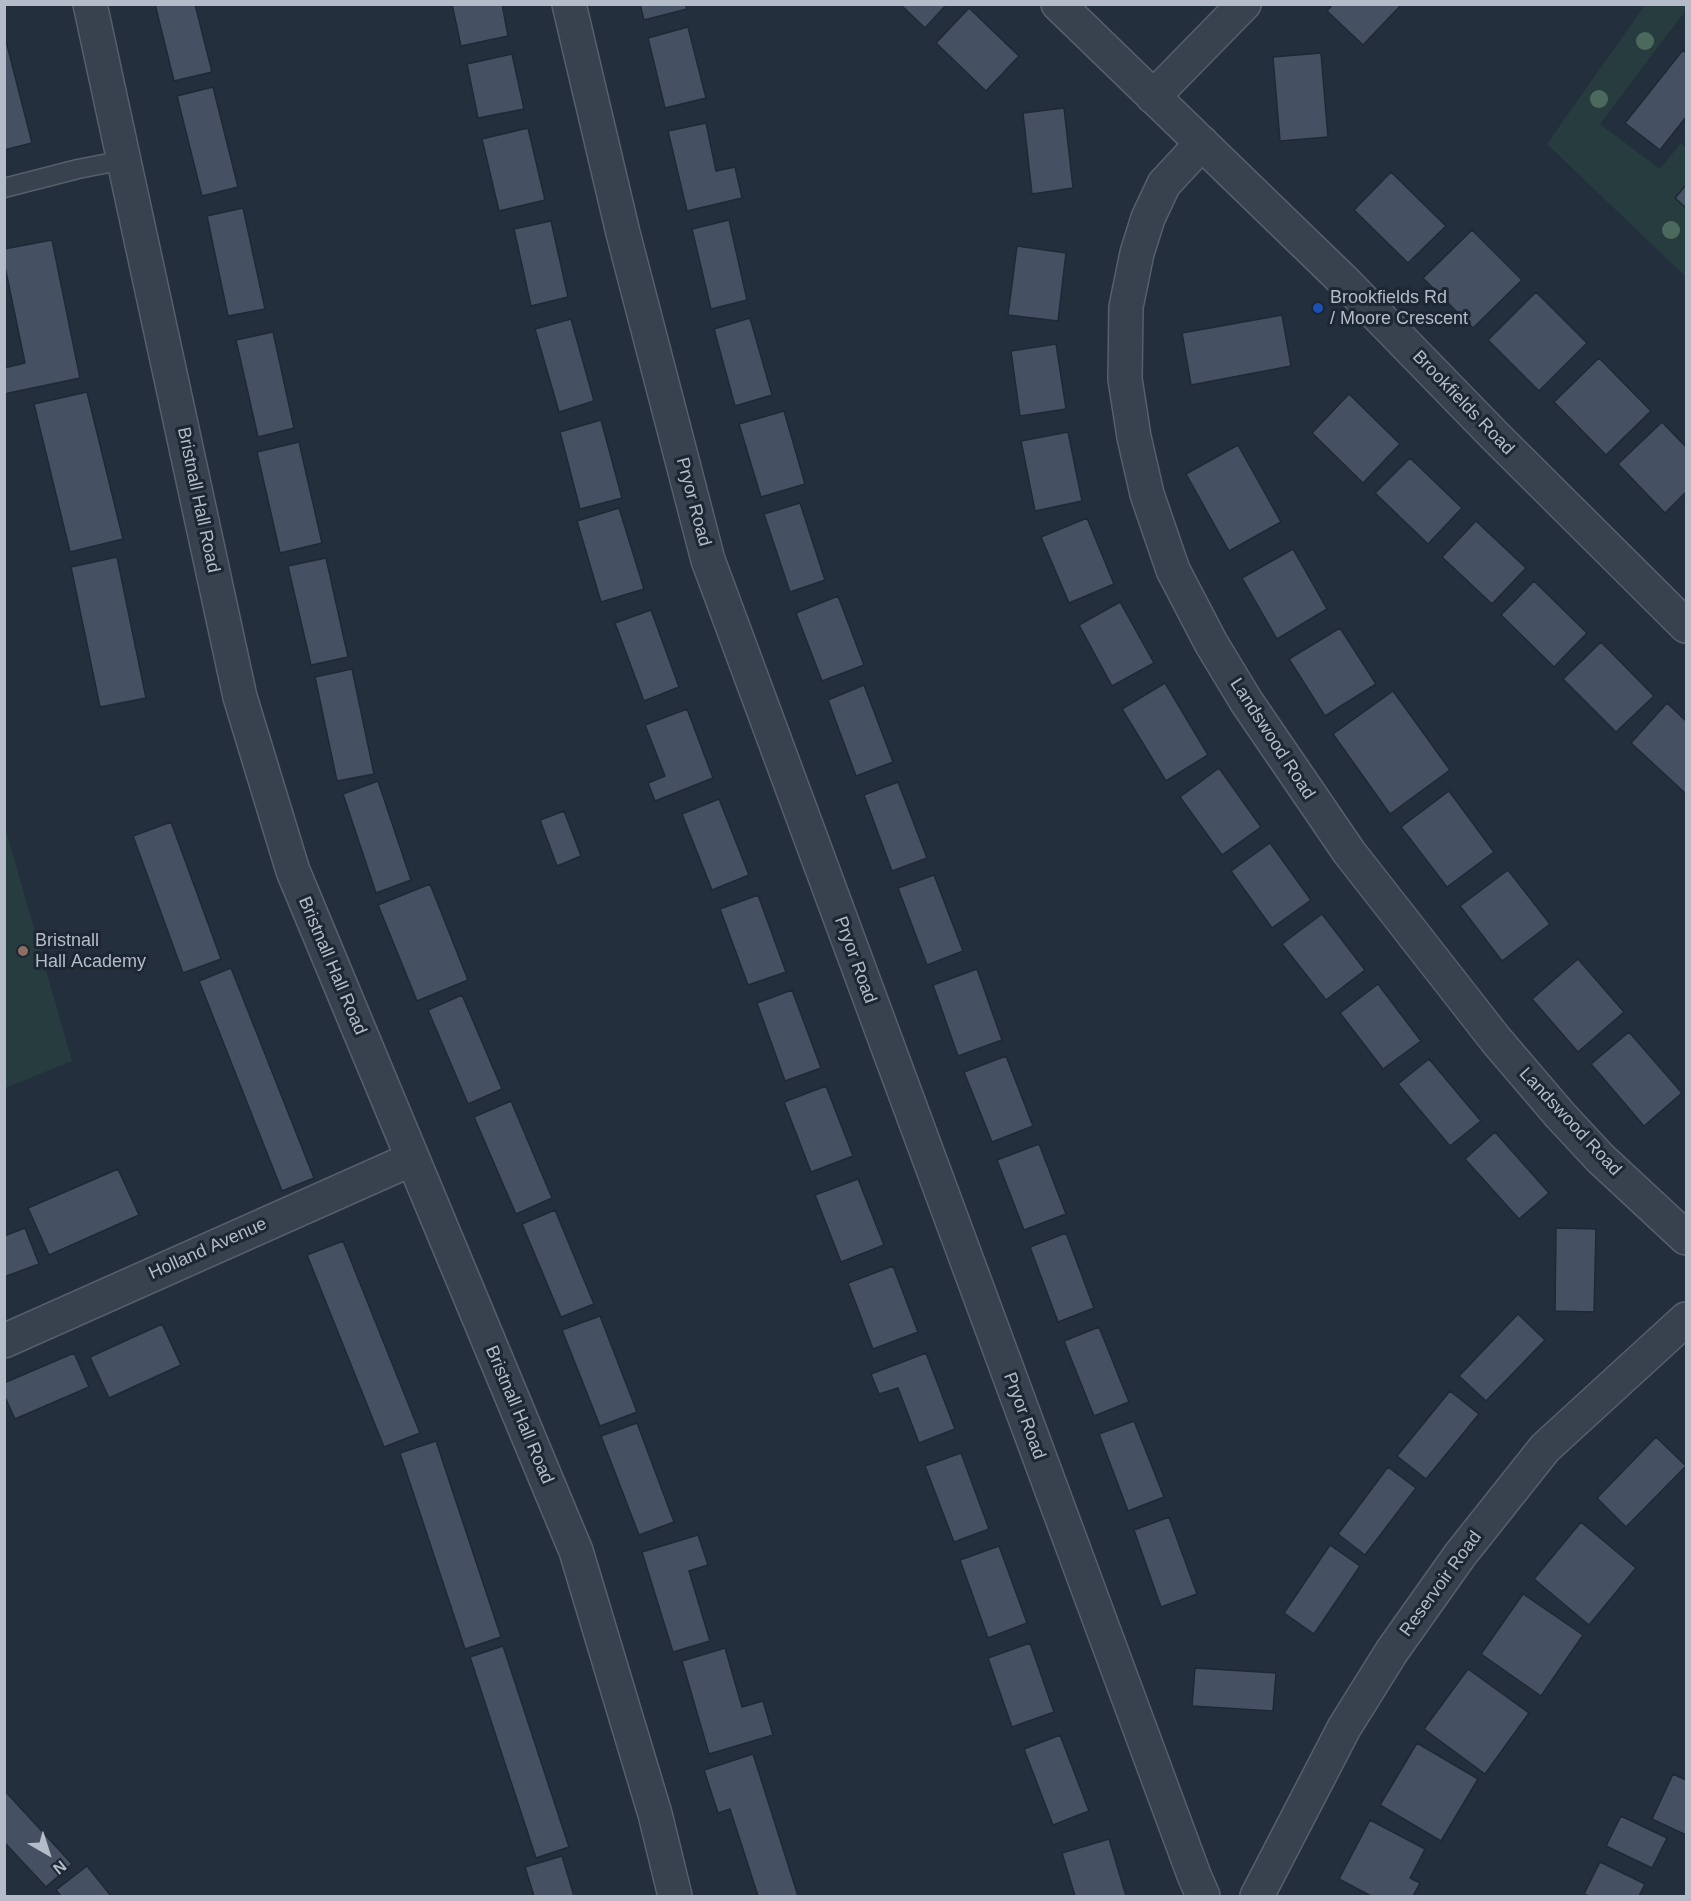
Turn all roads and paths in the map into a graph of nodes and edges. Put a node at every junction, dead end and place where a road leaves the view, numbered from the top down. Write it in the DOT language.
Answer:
graph roads {
  1 [pos="90,4"];
  2 [pos="570,4"];
  3 [pos="1058,4"];
  4 [pos="1244,4"];
  5 [pos="1153,97"];
  6 [pos="1202,143"];
  7 [pos="124,160"];
  8 [pos="4,188"];
  9 [pos="1686,626"];
  10 [pos="412,1159"];
  11 [pos="1686,1238"];
  12 [pos="1686,1319"];
  13 [pos="4,1341"];
  14 [pos="675,1896"];
  15 [pos="1203,1896"];
  16 [pos="1257,1896"];
  1 -- 7 [label="street, Bristnall Hall Road"];
  2 -- 15 [label="street, Pryor Road"];
  3 -- 5 [label="street, Brookfields Road"];
  4 -- 5 [label="street"];
  5 -- 6 [label="street, Brookfields Road"];
  6 -- 9 [label="street, Brookfields Road"];
  6 -- 11 [label="street, Landswood Road"];
  7 -- 8 [label="lane"];
  7 -- 10 [label="street, Bristnall Hall Road"];
  10 -- 13 [label="street, Holland Avenue"];
  10 -- 14 [label="street, Bristnall Hall Road"];
  12 -- 16 [label="street, Reservoir Road"];
}
